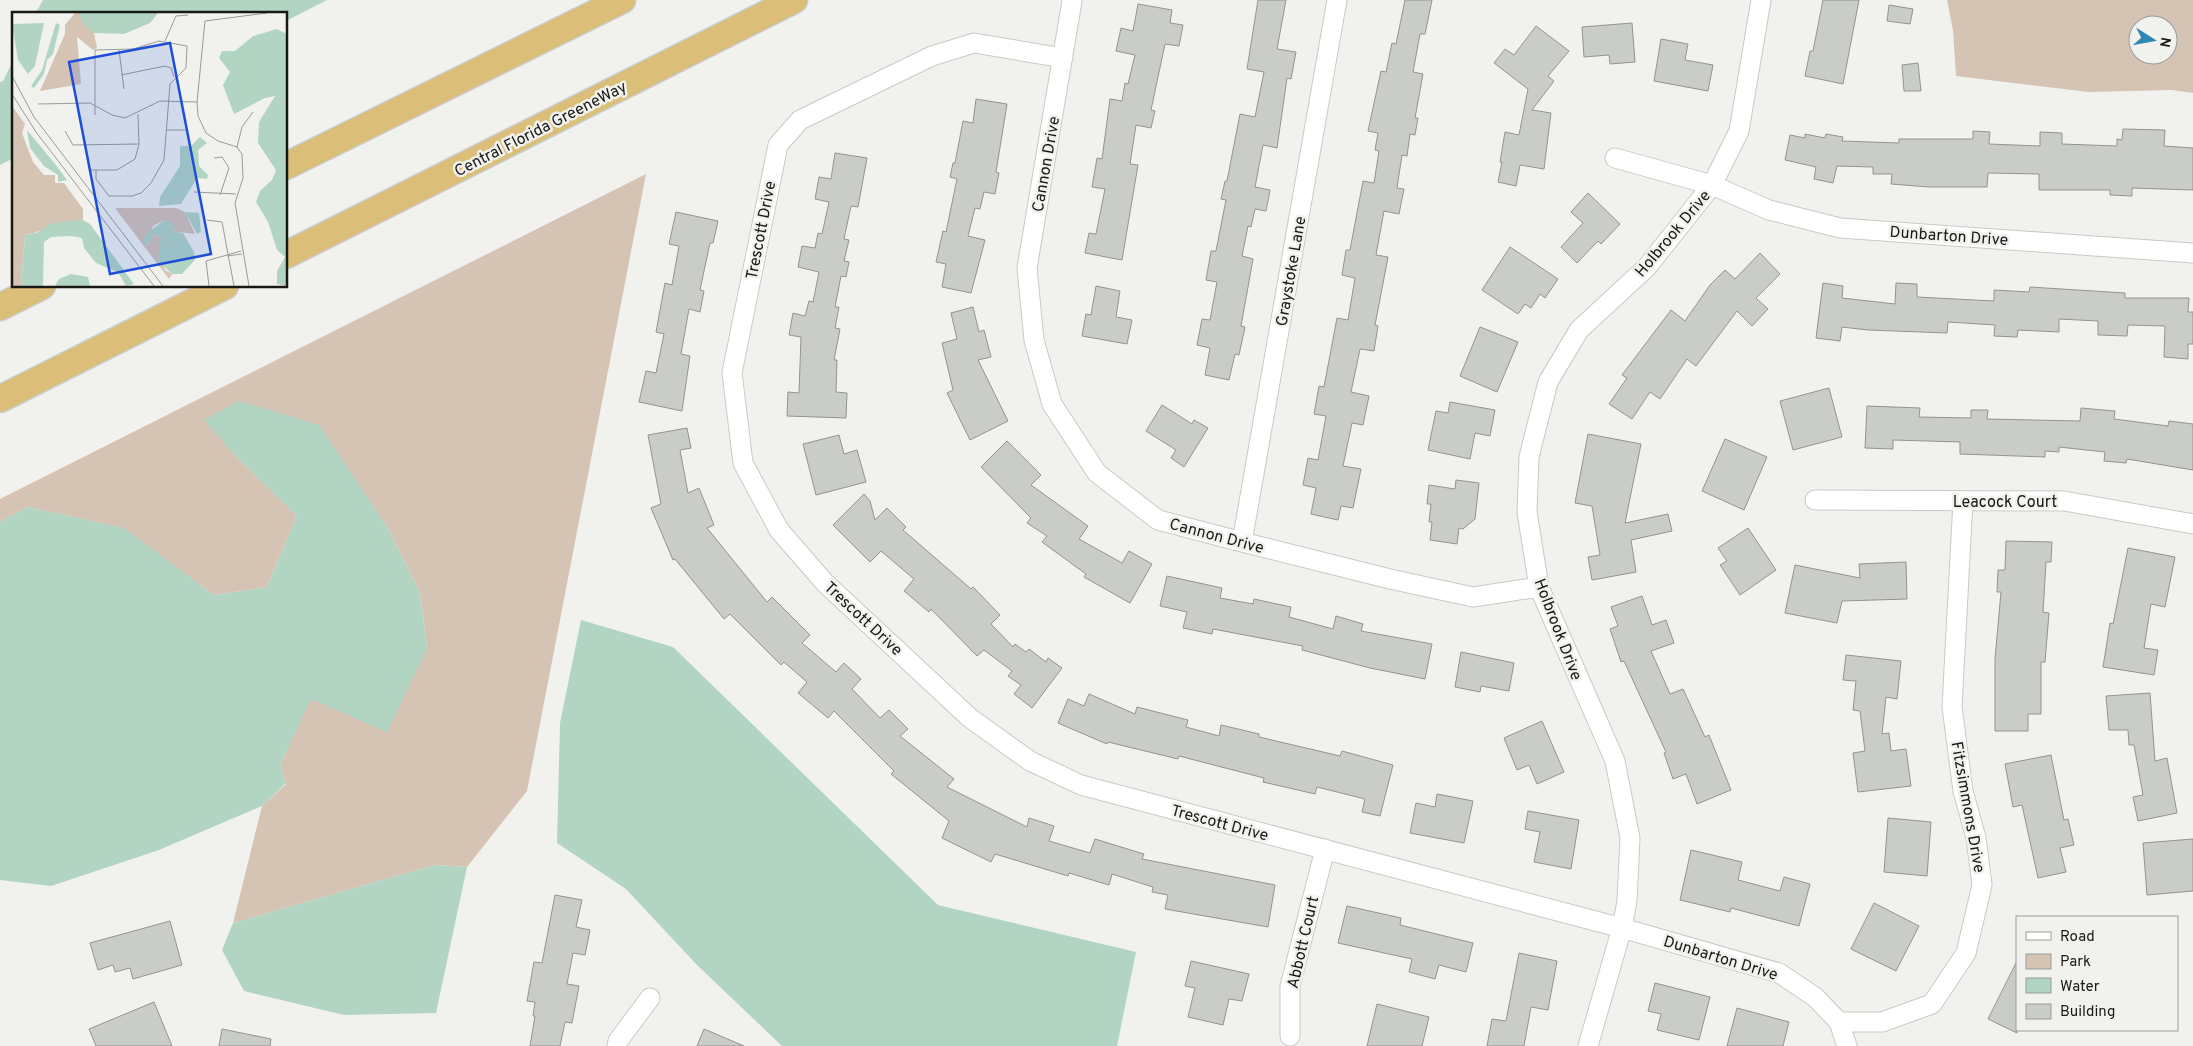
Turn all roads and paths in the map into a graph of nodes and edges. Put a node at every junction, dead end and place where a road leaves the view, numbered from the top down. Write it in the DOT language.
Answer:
graph roads {
  1 [pos="622,0"];
  2 [pos="794,0"];
  3 [pos="1336,0"];
  4 [pos="1762,0"];
  5 [pos="1072,1"];
  6 [pos="1063,58"];
  7 [pos="1615,158"];
  8 [pos="288,165"];
  9 [pos="1712,185"];
  10 [pos="2193,253"];
  11 [pos="288,255"];
  12 [pos="38,288"];
  13 [pos="221,288"];
  14 [pos="0,307"];
  15 [pos="4,397"];
  16 [pos="1816,500"];
  17 [pos="1964,501"];
  18 [pos="2193,524"];
  19 [pos="1242,542"];
  20 [pos="1539,587"];
  21 [pos="1325,849"];
  22 [pos="1622,928"];
  23 [pos="650,998"];
  24 [pos="1839,1022"];
  25 [pos="1290,1036"];
  26 [pos="617,1046"];
  27 [pos="1588,1046"];
  28 [pos="1847,1046"];
  1 -- 8 [label="highway"];
  2 -- 11 [label="highway, Central Florida GreeneWay"];
  3 -- 19 [label="street, Graystoke Lane"];
  4 -- 9 [label="street, Holbrook Drive"];
  5 -- 6 [label="street, Cannon Drive"];
  6 -- 19 [label="street, Cannon Drive"];
  6 -- 21 [label="street, Trescott Drive"];
  7 -- 9 [label="street, Dunbarton Drive"];
  9 -- 10 [label="street, Dunbarton Drive"];
  9 -- 20 [label="street, Holbrook Drive"];
  12 -- 14 [label="highway"];
  13 -- 15 [label="highway"];
  16 -- 17 [label="street, Leacock Court"];
  17 -- 18 [label="street, Leacock Court"];
  17 -- 24 [label="street, Fitzsimmons Drive"];
  19 -- 20 [label="street, Cannon Drive"];
  20 -- 22 [label="street, Holbrook Drive"];
  21 -- 22 [label="street, Trescott Drive"];
  21 -- 25 [label="street, Abbott Court"];
  22 -- 24 [label="street, Dunbarton Drive"];
  22 -- 27 [label="street, Holbrook Drive"];
  23 -- 26 [label="street"];
  24 -- 28 [label="street, Dunbarton Drive"];
}
